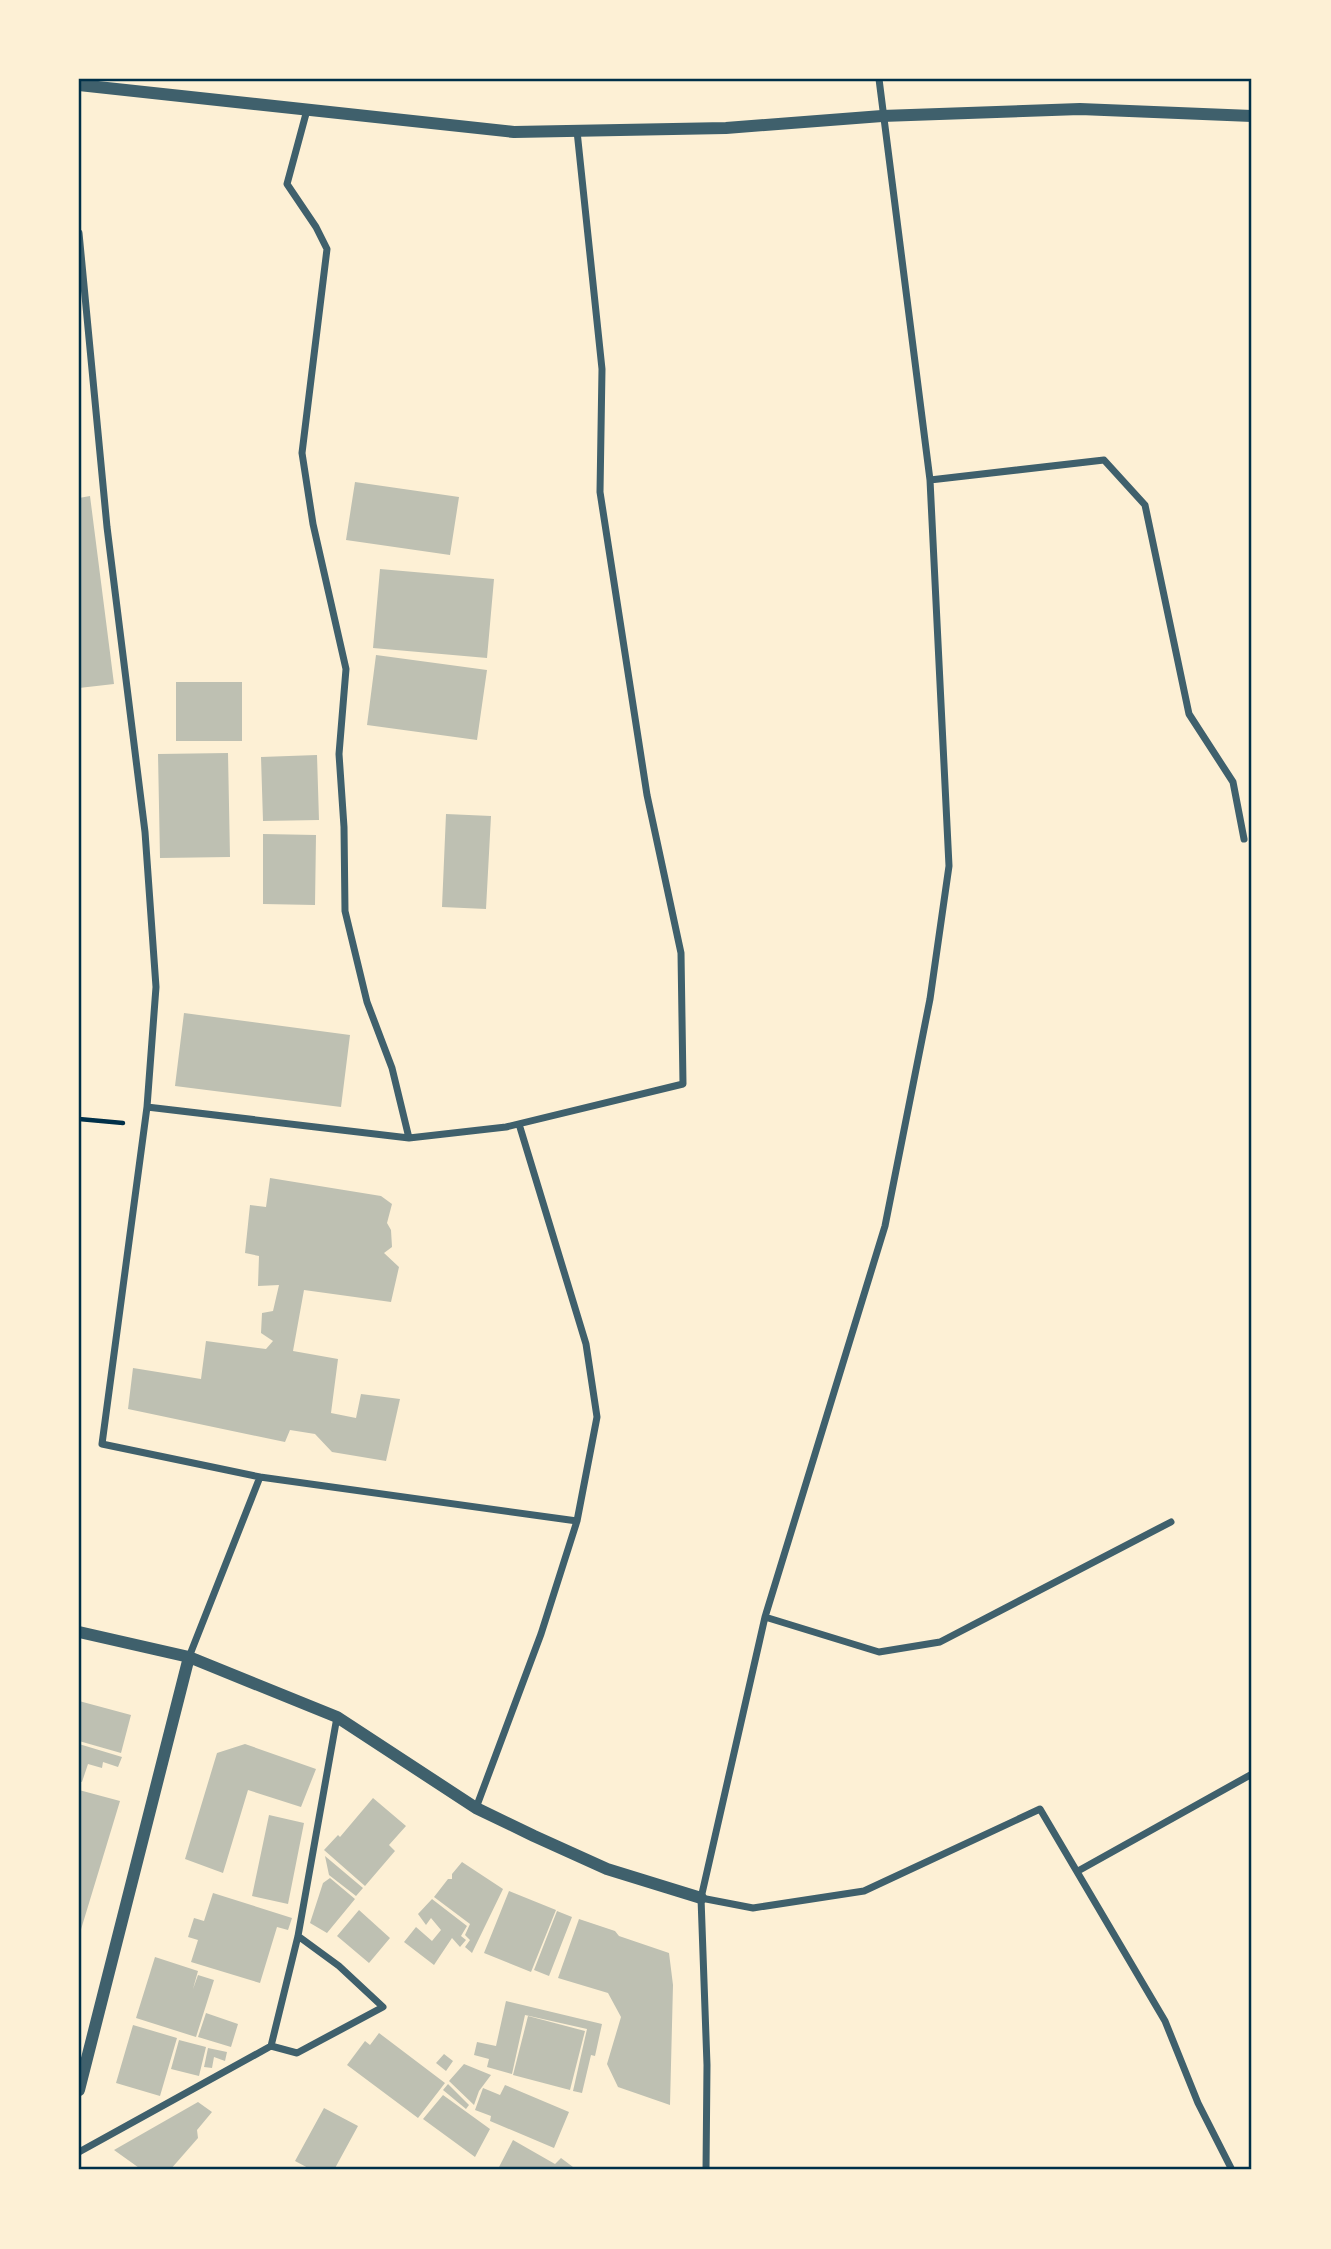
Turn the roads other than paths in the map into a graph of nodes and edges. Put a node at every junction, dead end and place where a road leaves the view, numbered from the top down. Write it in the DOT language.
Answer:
graph roads {
  1 [pos="879,79"];
  2 [pos="79,85"];
  3 [pos="307,110"];
  4 [pos="882,116"];
  5 [pos="1252,116"];
  6 [pos="577,131"];
  7 [pos="79,233"];
  8 [pos="930,480"];
  9 [pos="1244,839"];
  10 [pos="147,1107"];
  11 [pos="519,1124"];
  12 [pos="408,1138"];
  13 [pos="260,1477"];
  14 [pos="577,1521"];
  15 [pos="1171,1522"];
  16 [pos="765,1617"];
  17 [pos="79,1632"];
  18 [pos="189,1657"];
  19 [pos="337,1717"];
  20 [pos="1252,1774"];
  21 [pos="476,1808"];
  22 [pos="1078,1871"];
  23 [pos="701,1898"];
  24 [pos="298,1936"];
  25 [pos="271,2046"];
  26 [pos="79,2090"];
  27 [pos="79,2152"];
  28 [pos="706,2170"];
  29 [pos="1232,2170"];
  1 -- 4 [label="street"];
  2 -- 3 [label="street"];
  3 -- 6 [label="street"];
  3 -- 12 [label="street"];
  4 -- 5 [label="street"];
  4 -- 6 [label="street"];
  4 -- 8 [label="street"];
  6 -- 11 [label="street"];
  7 -- 10 [label="street"];
  8 -- 9 [label="street"];
  8 -- 16 [label="street"];
  10 -- 12 [label="street"];
  10 -- 13 [label="street"];
  11 -- 12 [label="street"];
  11 -- 14 [label="street"];
  13 -- 14 [label="street"];
  13 -- 18 [label="street"];
  14 -- 21 [label="street"];
  15 -- 16 [label="street"];
  16 -- 23 [label="street"];
  17 -- 18 [label="street"];
  18 -- 19 [label="street"];
  18 -- 26 [label="street"];
  19 -- 21 [label="street"];
  19 -- 24 [label="street"];
  20 -- 22 [label="street"];
  21 -- 23 [label="street"];
  22 -- 23 [label="street"];
  22 -- 29 [label="street"];
  23 -- 28 [label="street"];
  24 -- 25 [label="street"];
  24 -- 25 [label="street"];
  25 -- 27 [label="street"];
}
